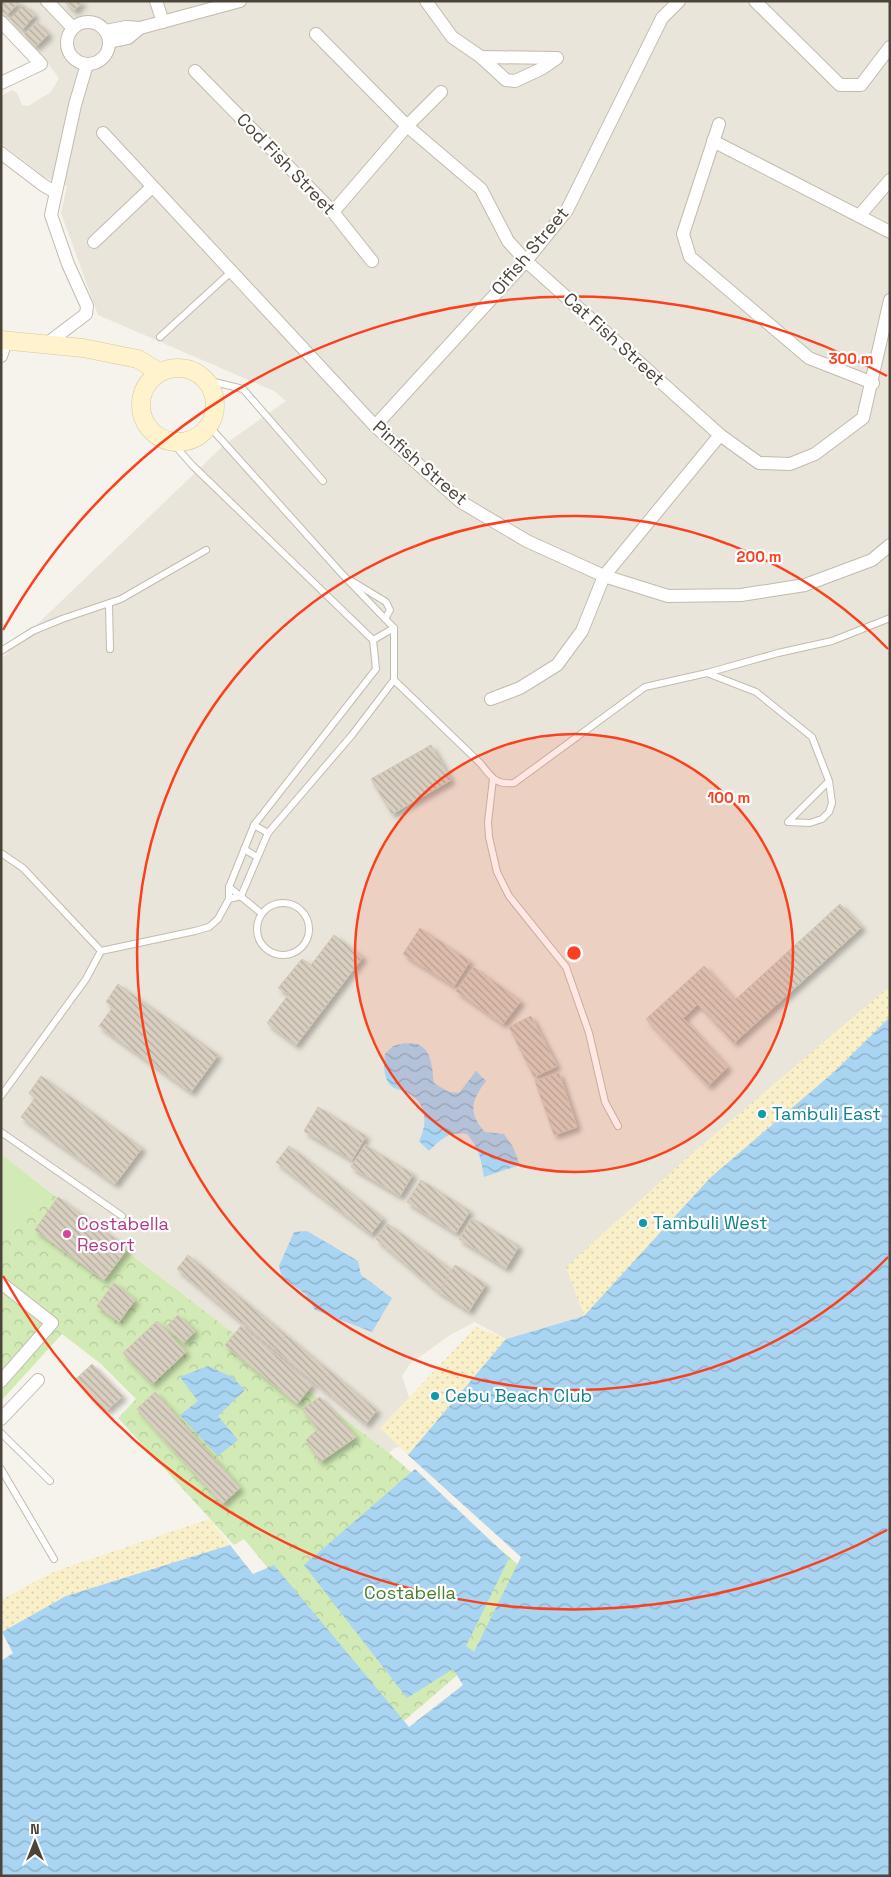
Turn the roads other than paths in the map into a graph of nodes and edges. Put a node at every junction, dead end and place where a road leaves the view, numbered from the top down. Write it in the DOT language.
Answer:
graph roads {
  1 [pos="47,1"];
  2 [pos="156,1"];
  3 [pos="240,1"];
  4 [pos="426,1"];
  5 [pos="679,1"];
  6 [pos="755,1"];
  7 [pos="1,22"];
  8 [pos="163,22"];
  9 [pos="73,28"];
  10 [pos="316,34"];
  11 [pos="108,36"];
  12 [pos="890,47"];
  13 [pos="481,57"];
  14 [pos="87,64"];
  15 [pos="195,71"];
  16 [pos="1,83"];
  17 [pos="441,92"];
  18 [pos="719,124"];
  19 [pos="407,126"];
  20 [pos="103,133"];
  21 [pos="713,141"];
  22 [pos="1,153"];
  23 [pos="890,180"];
  24 [pos="152,187"];
  25 [pos="55,192"];
  26 [pos="333,212"];
  27 [pos="859,216"];
  28 [pos="890,232"];
  29 [pos="94,242"];
  30 [pos="526,260"];
  31 [pos="372,261"];
  32 [pos="231,272"];
  33 [pos="890,300"];
  34 [pos="160,337"];
  35 [pos="45,345"];
  36 [pos="3,346"];
  37 [pos="159,372"];
  38 [pos="206,380"];
  39 [pos="872,383"];
  40 [pos="209,426"];
  41 [pos="375,426"];
  42 [pos="720,435"];
  43 [pos="172,442"];
  44 [pos="323,481"];
  45 [pos="890,545"];
  46 [pos="206,550"];
  47 [pos="342,574"];
  48 [pos="604,576"];
  49 [pos="109,604"];
  50 [pos="890,618"];
  51 [pos="385,619"];
  52 [pos="394,628"];
  53 [pos="373,640"];
  54 [pos="110,649"];
  55 [pos="1,651"];
  56 [pos="706,673"];
  57 [pos="394,680"];
  58 [pos="492,699"];
  59 [pos="493,779"];
  60 [pos="829,781"];
  61 [pos="254,825"];
  62 [pos="268,833"];
  63 [pos="244,849"];
  64 [pos="1,853"];
  65 [pos="257,857"];
  66 [pos="229,887"];
  67 [pos="241,896"];
  68 [pos="229,899"];
  69 [pos="261,914"];
  70 [pos="101,951"];
  71 [pos="1,1096"];
  72 [pos="618,1126"];
  73 [pos="1,1132"];
  74 [pos="122,1216"];
  75 [pos="1,1283"];
  76 [pos="1,1380"];
  77 [pos="38,1380"];
  78 [pos="1,1419"];
  79 [pos="1,1433"];
  80 [pos="1,1469"];
  81 [pos="50,1481"];
  82 [pos="54,1559"];
  1 -- 9 [label="street"];
  2 -- 8 [label="street"];
  3 -- 8 [label="street"];
  4 -- 13 [label="street"];
  5 -- 30 [label="street, Oifish Street"];
  6 -- 12 [label="street"];
  7 -- 16 [label="street"];
  8 -- 11 [label="street"];
  9 -- 11 [label="street"];
  9 -- 14 [label="street"];
  10 -- 19 [label="street, Cat Fish Street"];
  11 -- 14 [label="street"];
  13 -- 13 [label="street"];
  14 -- 25 [label="street"];
  15 -- 26 [label="street, Cod Fish Street"];
  17 -- 19 [label="street"];
  18 -- 21 [label="street"];
  19 -- 26 [label="street"];
  19 -- 30 [label="street, Cat Fish Street"];
  20 -- 24 [label="street, Pinfish Street"];
  21 -- 27 [label="street"];
  21 -- 39 [label="street"];
  22 -- 25 [label="street"];
  23 -- 27 [label="street"];
  24 -- 29 [label="street"];
  24 -- 32 [label="street, Pinfish Street"];
  25 -- 35 [label="street"];
  26 -- 31 [label="street, Cod Fish Street"];
  27 -- 28 [label="street"];
  30 -- 41 [label="street, Oifish Street"];
  30 -- 42 [label="street, Cat Fish Street"];
  32 -- 34 [label="lane"];
  32 -- 41 [label="street, Pinfish Street"];
  33 -- 39 [label="street, Cat Fish Street"];
  35 -- 36 [label="street"];
  35 -- 37 [label="street"];
  37 -- 38 [label="street"];
  37 -- 43 [label="street"];
  38 -- 40 [label="street"];
  38 -- 44 [label="lane"];
  39 -- 42 [label="street, Cat Fish Street"];
  40 -- 43 [label="street"];
  40 -- 47 [label="lane"];
  41 -- 48 [label="street, Pinfish Street"];
  42 -- 48 [label="street"];
  43 -- 53 [label="lane"];
  45 -- 48 [label="street, Pinfish Street"];
  46 -- 49 [label="lane"];
  47 -- 51 [label="lane"];
  47 -- 51 [label="lane"];
  48 -- 58 [label="street"];
  49 -- 54 [label="lane"];
  49 -- 55 [label="lane"];
  50 -- 56 [label="lane"];
  51 -- 52 [label="lane"];
  52 -- 53 [label="lane"];
  52 -- 57 [label="lane"];
  53 -- 61 [label="lane"];
  56 -- 59 [label="lane"];
  56 -- 60 [label="lane"];
  57 -- 59 [label="lane"];
  57 -- 62 [label="lane"];
  59 -- 72 [label="lane"];
  60 -- 60 [label="lane"];
  61 -- 62 [label="lane"];
  61 -- 63 [label="lane"];
  62 -- 65 [label="lane"];
  63 -- 65 [label="lane"];
  63 -- 66 [label="lane"];
  64 -- 70 [label="lane"];
  65 -- 67 [label="lane"];
  66 -- 67 [label="lane"];
  66 -- 68 [label="lane"];
  67 -- 68 [label="lane"];
  67 -- 69 [label="lane"];
  68 -- 70 [label="lane"];
  69 -- 69 [label="lane"];
  70 -- 71 [label="lane"];
  73 -- 74 [label="lane"];
  75 -- 76 [label="street"];
  77 -- 78 [label="street"];
  79 -- 81 [label="lane"];
  80 -- 82 [label="lane"];
}
